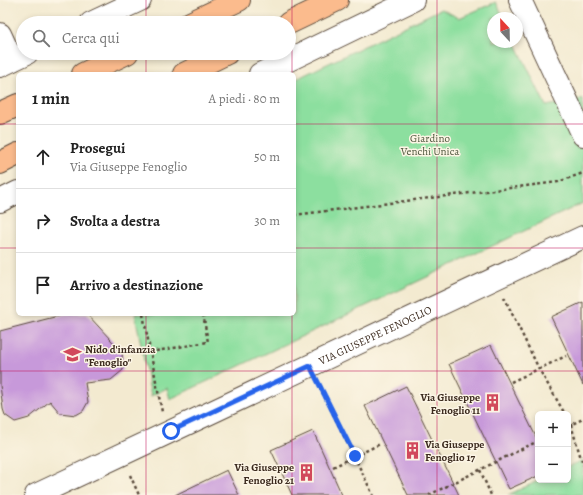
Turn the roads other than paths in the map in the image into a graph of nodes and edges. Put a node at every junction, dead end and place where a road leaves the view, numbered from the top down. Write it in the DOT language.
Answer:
graph roads {
  1 [pos="140,0"];
  2 [pos="239,0"];
  3 [pos="337,0"];
  4 [pos="413,0"];
  5 [pos="520,0"];
  6 [pos="106,16"];
  7 [pos="205,16"];
  8 [pos="296,20"];
  9 [pos="0,34"];
  10 [pos="296,48"];
  11 [pos="312,48"];
  12 [pos="296,56"];
  13 [pos="13,60"];
  14 [pos="112,60"];
  15 [pos="213,60"];
  16 [pos="288,60"];
  17 [pos="87,72"];
  18 [pos="188,72"];
  19 [pos="264,72"];
  20 [pos="16,106"];
  21 [pos="0,113"];
  22 [pos="583,135"];
  23 [pos="16,155"];
  24 [pos="0,163"];
  25 [pos="16,193"];
  26 [pos="0,201"];
  27 [pos="583,237"];
  28 [pos="36,495"];
  1 -- 6 [label="street"];
  2 -- 7 [label="main road"];
  3 -- 8 [label="main road"];
  4 -- 11 [label="street"];
  5 -- 22 [label="street"];
  9 -- 13 [label="street"];
  10 -- 11 [label="street"];
  11 -- 12 [label="street"];
  14 -- 17 [label="main road"];
  15 -- 18 [label="main road"];
  16 -- 19 [label="street"];
  20 -- 21 [label="main road"];
  23 -- 24 [label="main road"];
  25 -- 26 [label="street"];
  27 -- 28 [label="street, VIA GIUSEPPE FENOGLIO"];
}
